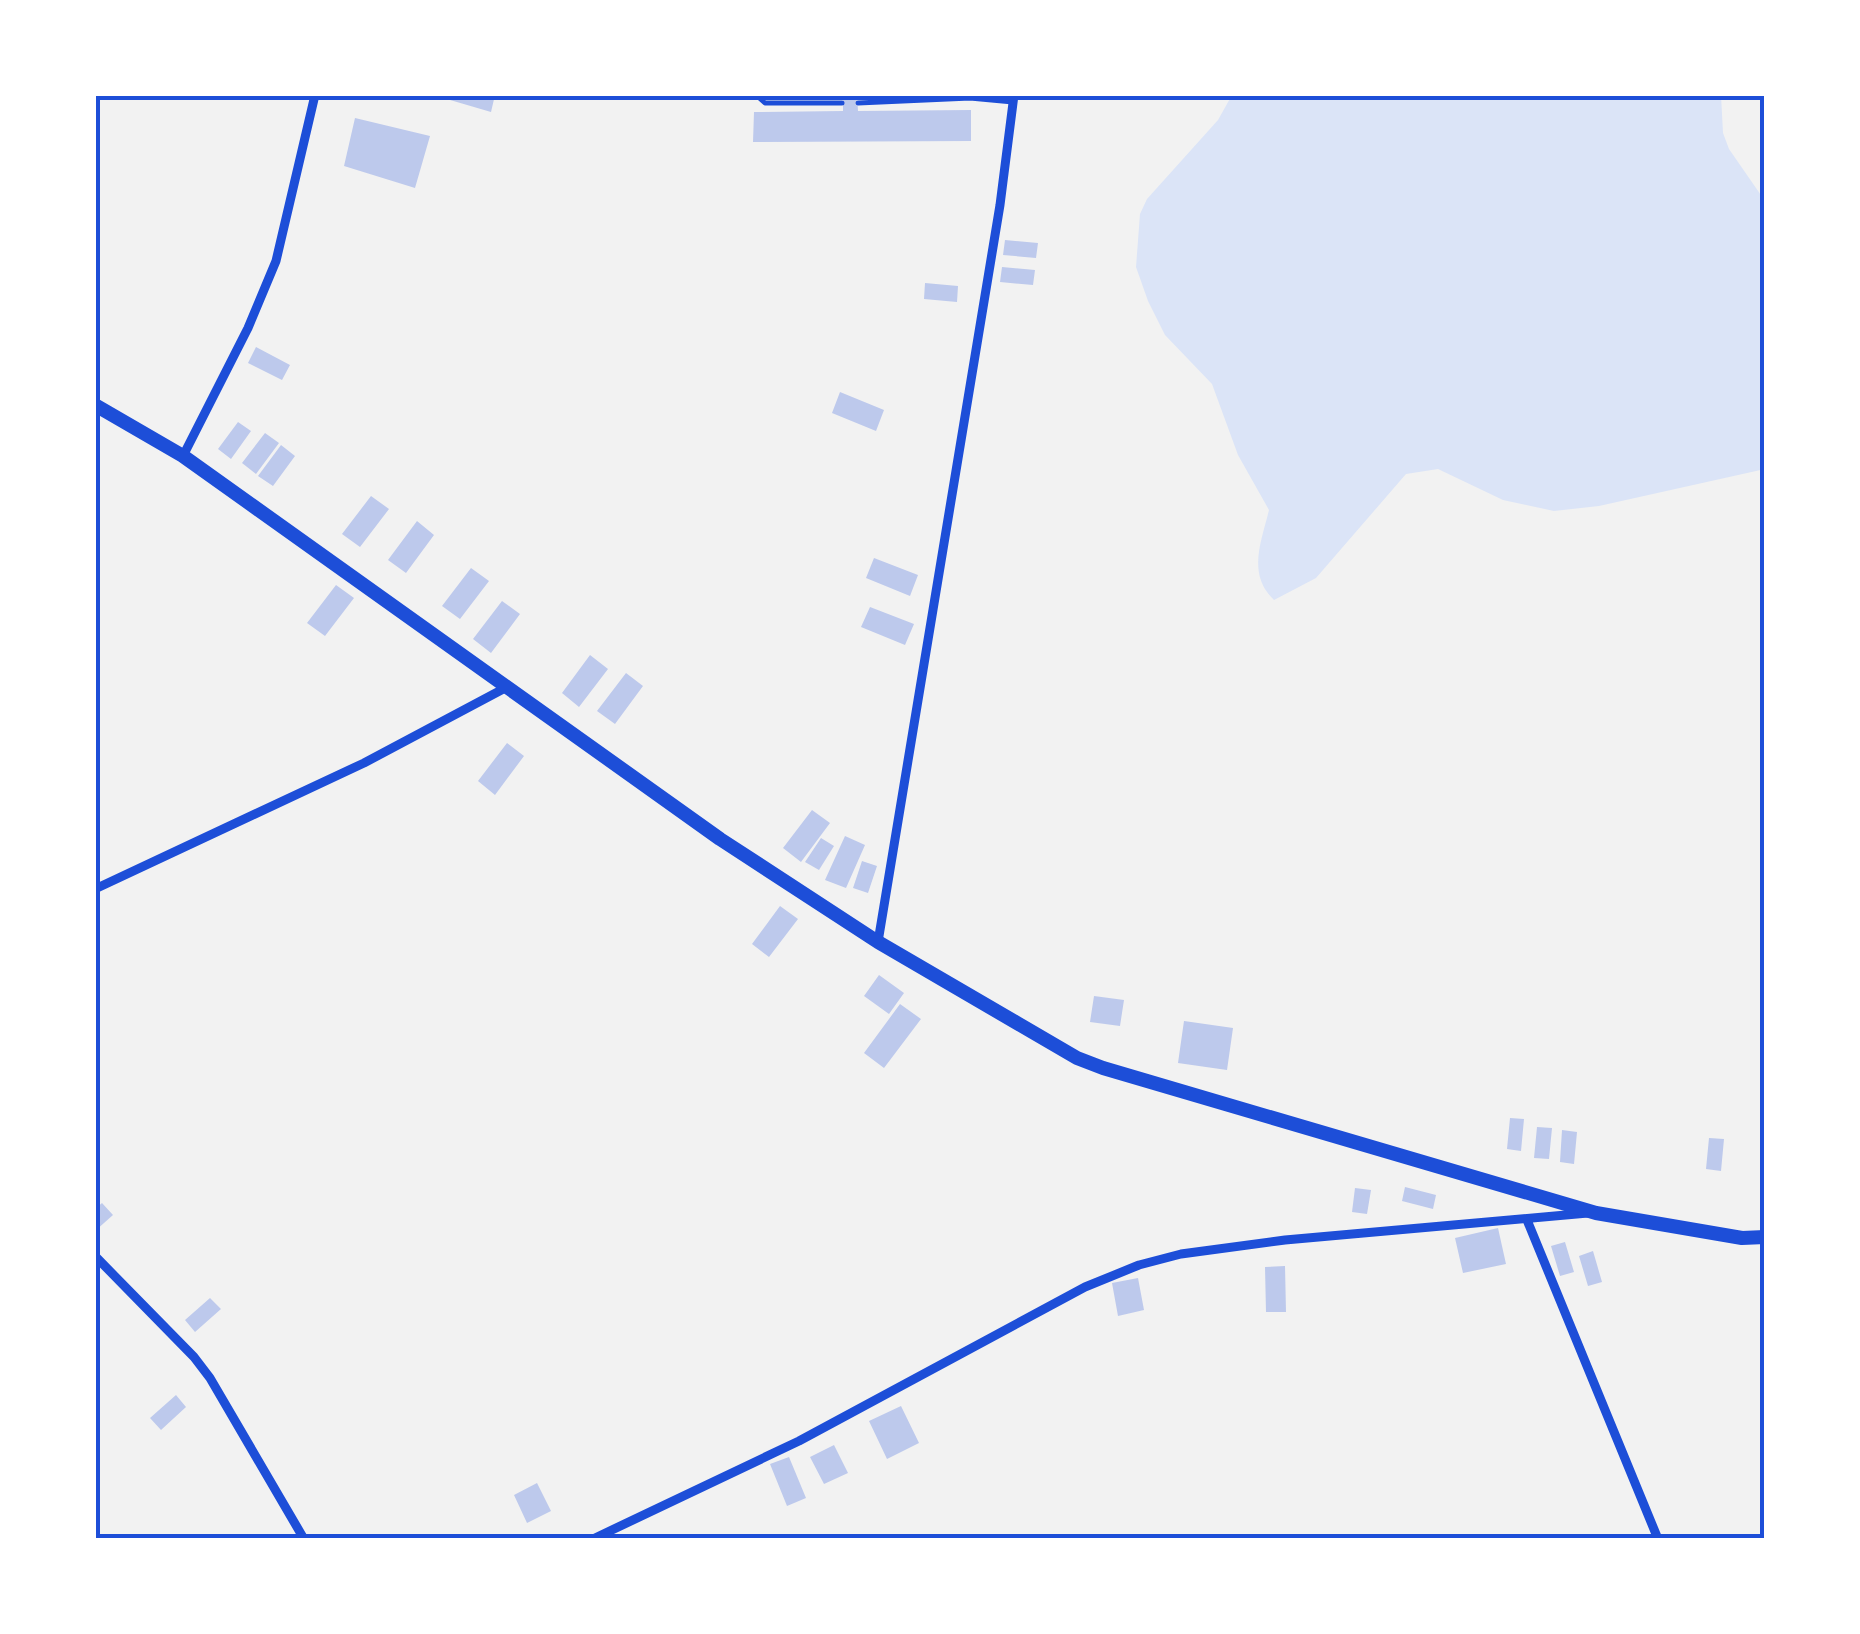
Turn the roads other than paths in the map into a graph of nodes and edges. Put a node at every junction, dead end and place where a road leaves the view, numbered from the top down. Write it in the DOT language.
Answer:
graph roads {
  1 [pos="315,95"];
  2 [pos="756,95"];
  3 [pos="1013,98"];
  4 [pos="842,103"];
  5 [pos="858,103"];
  6 [pos="95,405"];
  7 [pos="183,456"];
  8 [pos="506,687"];
  9 [pos="95,889"];
  10 [pos="878,942"];
  11 [pos="1596,1213"];
  12 [pos="1527,1220"];
  13 [pos="1765,1237"];
  14 [pos="95,1256"];
  15 [pos="304,1539"];
  16 [pos="593,1539"];
  17 [pos="1658,1539"];
  1 -- 7 [label="street"];
  2 -- 4 [label="lane"];
  3 -- 5 [label="lane"];
  3 -- 10 [label="street"];
  6 -- 7 [label="main road"];
  7 -- 8 [label="main road"];
  8 -- 9 [label="street"];
  8 -- 10 [label="main road"];
  10 -- 11 [label="main road"];
  11 -- 12 [label="street"];
  11 -- 13 [label="main road"];
  12 -- 16 [label="street"];
  12 -- 17 [label="street"];
  14 -- 15 [label="street"];
}
